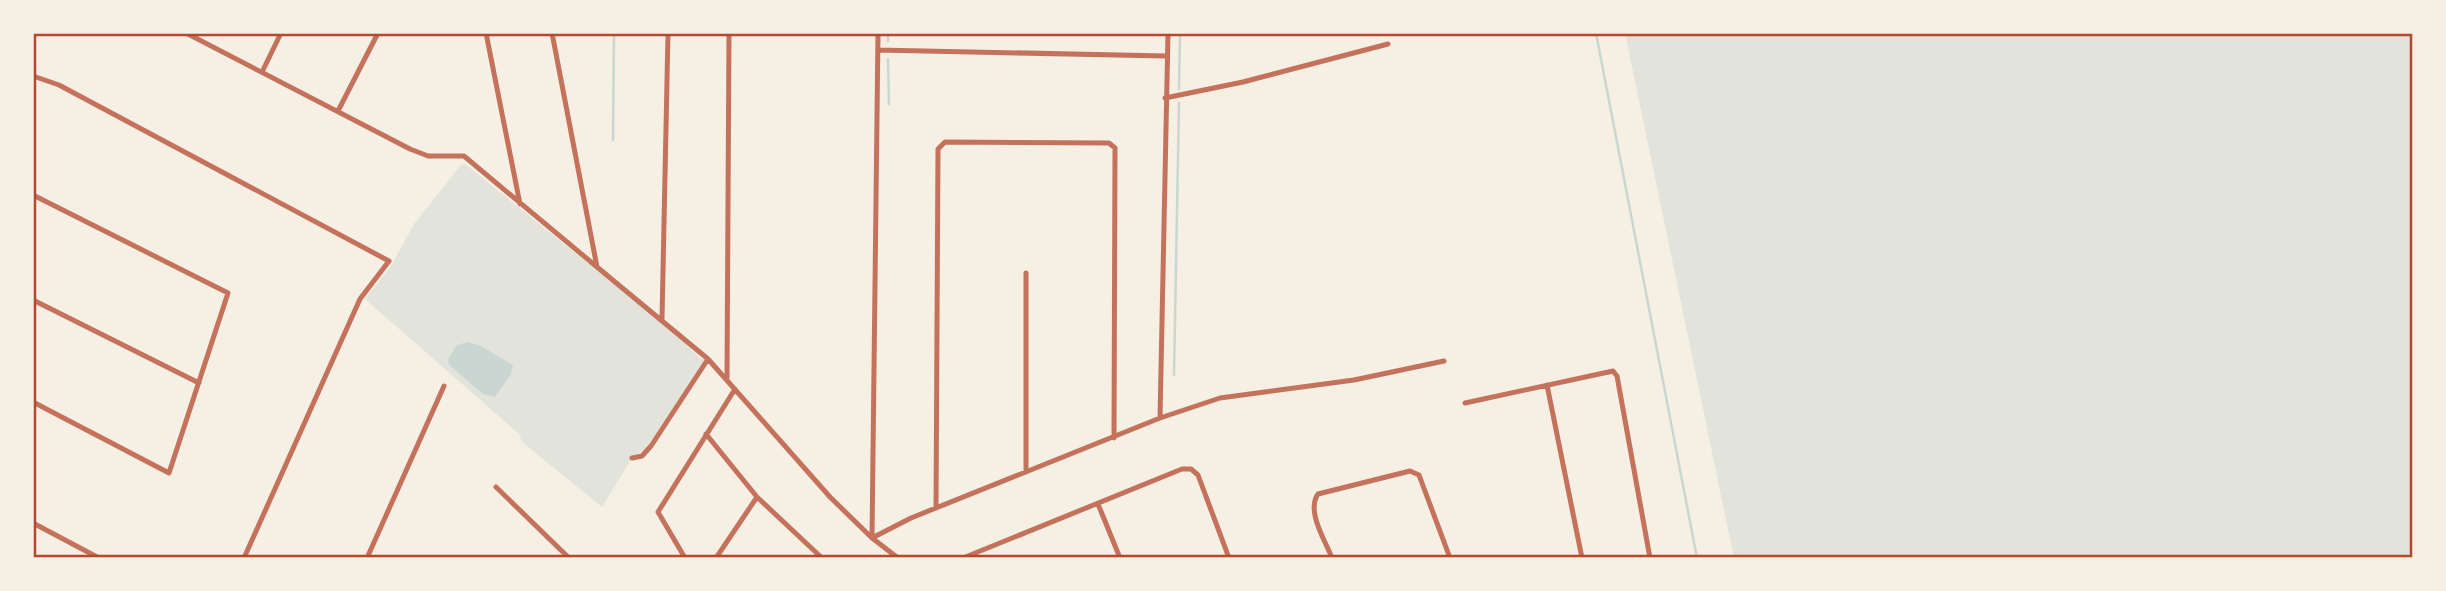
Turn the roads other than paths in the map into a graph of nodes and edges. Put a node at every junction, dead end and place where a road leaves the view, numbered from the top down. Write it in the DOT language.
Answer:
graph roads {
  1 [pos="186,33"];
  2 [pos="281,33"];
  3 [pos="378,33"];
  4 [pos="486,33"];
  5 [pos="552,33"];
  6 [pos="668,33"];
  7 [pos="729,33"];
  8 [pos="878,33"];
  9 [pos="1168,33"];
  10 [pos="1388,44"];
  11 [pos="878,50"];
  12 [pos="1166,56"];
  13 [pos="262,72"];
  14 [pos="33,76"];
  15 [pos="1165,97"];
  16 [pos="338,111"];
  17 [pos="33,195"];
  18 [pos="520,204"];
  19 [pos="597,267"];
  20 [pos="1026,273"];
  21 [pos="33,300"];
  22 [pos="663,319"];
  23 [pos="708,359"];
  24 [pos="1444,360"];
  25 [pos="727,378"];
  26 [pos="199,383"];
  27 [pos="1547,385"];
  28 [pos="444,386"];
  29 [pos="735,389"];
  30 [pos="33,402"];
  31 [pos="1465,404"];
  32 [pos="1160,418"];
  33 [pos="706,435"];
  34 [pos="1114,438"];
  35 [pos="632,458"];
  36 [pos="1026,472"];
  37 [pos="496,487"];
  38 [pos="757,497"];
  39 [pos="1098,504"];
  40 [pos="936,508"];
  41 [pos="33,523"];
  42 [pos="872,538"];
  43 [pos="977,552"];
  44 [pos="818,557"];
  45 [pos="99,558"];
  46 [pos="244,558"];
  47 [pos="367,558"];
  48 [pos="569,558"];
  49 [pos="685,558"];
  50 [pos="716,558"];
  51 [pos="898,558"];
  52 [pos="964,558"];
  53 [pos="985,558"];
  54 [pos="1120,558"];
  55 [pos="1229,558"];
  56 [pos="1332,558"];
  57 [pos="1450,558"];
  58 [pos="1582,558"];
  59 [pos="1650,558"];
  1 -- 13 [label="street"];
  2 -- 13 [label="street"];
  3 -- 16 [label="street"];
  4 -- 18 [label="street"];
  5 -- 19 [label="street"];
  6 -- 22 [label="street"];
  7 -- 25 [label="street"];
  8 -- 11 [label="street"];
  9 -- 12 [label="street"];
  10 -- 15 [label="street"];
  11 -- 12 [label="street"];
  11 -- 42 [label="street"];
  12 -- 15 [label="street"];
  13 -- 16 [label="street"];
  14 -- 46 [label="street"];
  15 -- 32 [label="street"];
  16 -- 18 [label="street"];
  17 -- 26 [label="street"];
  18 -- 19 [label="street"];
  19 -- 22 [label="street"];
  20 -- 36 [label="street"];
  21 -- 26 [label="street"];
  22 -- 23 [label="street"];
  23 -- 25 [label="street"];
  23 -- 35 [label="street"];
  24 -- 32 [label="street"];
  25 -- 29 [label="street"];
  26 -- 30 [label="street"];
  27 -- 31 [label="street"];
  27 -- 58 [label="street"];
  27 -- 59 [label="street"];
  28 -- 47 [label="street"];
  29 -- 33 [label="street"];
  29 -- 42 [label="street"];
  32 -- 34 [label="street"];
  33 -- 38 [label="street"];
  33 -- 49 [label="street"];
  34 -- 36 [label="street"];
  34 -- 40 [label="street"];
  36 -- 40 [label="street"];
  37 -- 48 [label="street"];
  38 -- 44 [label="street"];
  38 -- 50 [label="street"];
  39 -- 43 [label="street"];
  39 -- 54 [label="street"];
  39 -- 55 [label="street"];
  40 -- 42 [label="street"];
  41 -- 45 [label="street"];
  42 -- 51 [label="street"];
  43 -- 52 [label="street"];
  43 -- 53 [label="street"];
  56 -- 57 [label="street"];
}
